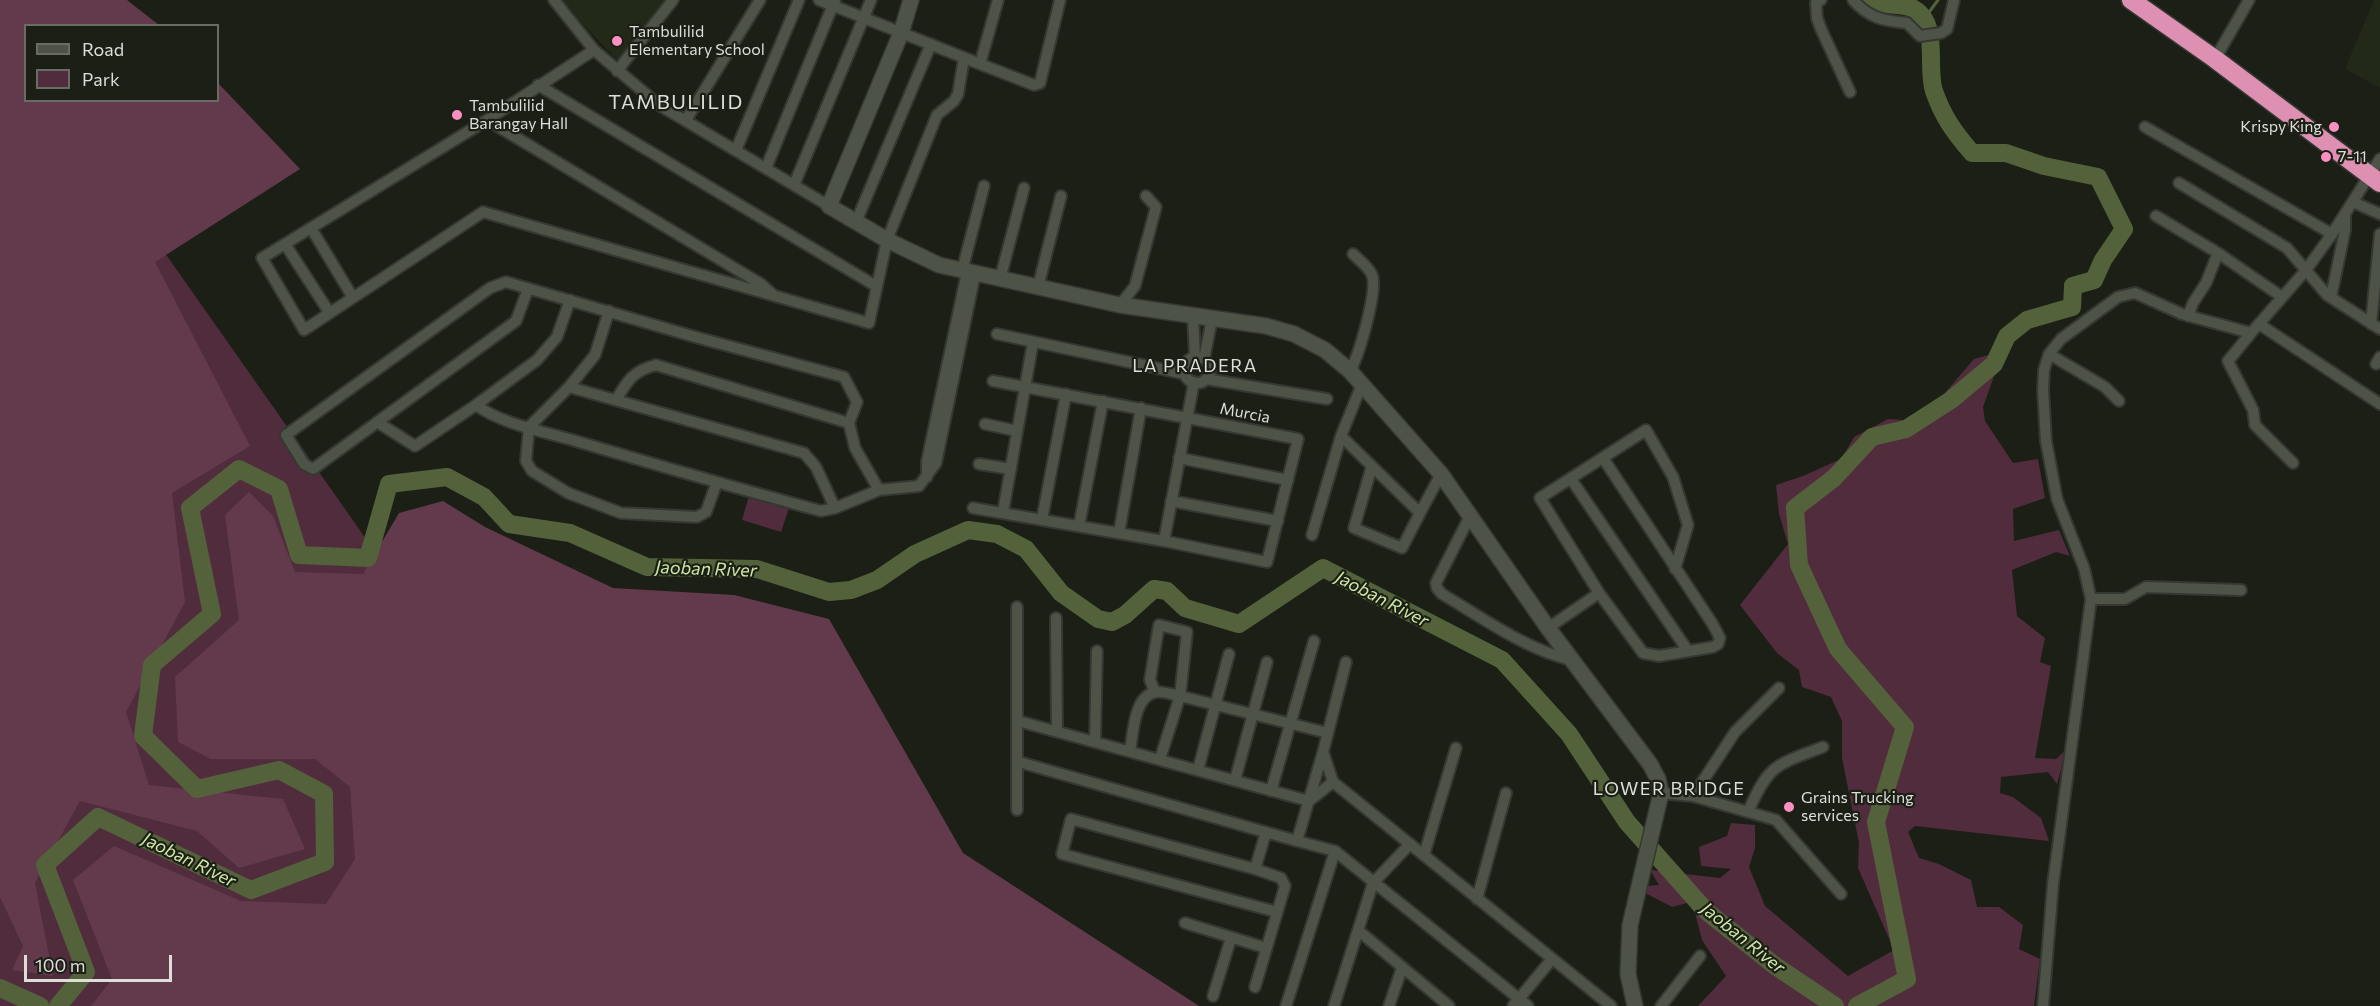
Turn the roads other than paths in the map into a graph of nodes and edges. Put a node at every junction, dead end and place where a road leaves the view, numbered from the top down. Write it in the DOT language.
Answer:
graph roads {
  1 [pos="554,0"];
  2 [pos="673,0"];
  3 [pos="760,0"];
  4 [pos="800,0"];
  5 [pos="819,0"];
  6 [pos="871,0"];
  7 [pos="911,0"];
  8 [pos="998,0"];
  9 [pos="1060,0"];
  10 [pos="1821,0"];
  11 [pos="1853,0"];
  12 [pos="1954,0"];
  13 [pos="2131,0"];
  14 [pos="2248,0"];
  15 [pos="834,3"];
  16 [pos="864,18"];
  17 [pos="901,33"];
  18 [pos="931,44"];
  19 [pos="594,50"];
  20 [pos="964,58"];
  21 [pos="2215,59"];
  22 [pos="980,64"];
  23 [pos="617,71"];
  24 [pos="538,85"];
  25 [pos="1850,92"];
  26 [pos="487,120"];
  27 [pos="686,120"];
  28 [pos="2145,127"];
  29 [pos="736,150"];
  30 [pos="2380,159"];
  31 [pos="766,168"];
  32 [pos="2375,180"];
  33 [pos="2179,183"];
  34 [pos="794,185"];
  35 [pos="984,186"];
  36 [pos="1024,188"];
  37 [pos="1061,196"];
  38 [pos="1146,196"];
  39 [pos="2353,202"];
  40 [pos="829,206"];
  41 [pos="2380,214"];
  42 [pos="2345,215"];
  43 [pos="2156,216"];
  44 [pos="856,222"];
  45 [pos="311,228"];
  46 [pos="2332,234"];
  47 [pos="2380,234"];
  48 [pos="887,240"];
  49 [pos="285,244"];
  50 [pos="2218,252"];
  51 [pos="1353,254"];
  52 [pos="2306,270"];
  53 [pos="968,272"];
  54 [pos="1000,279"];
  55 [pos="876,286"];
  56 [pos="1038,287"];
  57 [pos="528,289"];
  58 [pos="352,296"];
  59 [pos="774,296"];
  60 [pos="2282,297"];
  61 [pos="2331,297"];
  62 [pos="570,300"];
  63 [pos="1120,305"];
  64 [pos="609,311"];
  65 [pos="329,312"];
  66 [pos="1193,316"];
  67 [pos="2188,316"];
  68 [pos="1212,319"];
  69 [pos="2259,324"];
  70 [pos="2376,326"];
  71 [pos="2251,333"];
  72 [pos="997,334"];
  73 [pos="1033,342"];
  74 [pos="2049,354"];
  75 [pos="1200,358"];
  76 [pos="1350,370"];
  77 [pos="1185,374"];
  78 [pos="1206,379"];
  79 [pos="993,381"];
  80 [pos="1194,382"];
  81 [pos="1362,384"];
  82 [pos="1025,386"];
  83 [pos="569,387"];
  84 [pos="1065,394"];
  85 [pos="1327,399"];
  86 [pos="616,400"];
  87 [pos="1103,401"];
  88 [pos="2119,401"];
  89 [pos="2380,404"];
  90 [pos="476,405"];
  91 [pos="1141,408"];
  92 [pos="1186,416"];
  93 [pos="377,422"];
  94 [pos="849,423"];
  95 [pos="985,424"];
  96 [pos="529,427"];
  97 [pos="1017,431"];
  98 [pos="1341,436"];
  99 [pos="1179,458"];
  100 [pos="1603,458"];
  101 [pos="2293,463"];
  102 [pos="979,464"];
  103 [pos="1372,466"];
  104 [pos="1011,469"];
  105 [pos="1441,474"];
  106 [pos="1570,479"];
  107 [pos="1288,480"];
  108 [pos="717,482"];
  109 [pos="879,490"];
  110 [pos="1171,501"];
  111 [pos="836,508"];
  112 [pos="973,508"];
  113 [pos="1003,512"];
  114 [pos="1420,513"];
  115 [pos="1470,516"];
  116 [pos="1042,519"];
  117 [pos="1278,521"];
  118 [pos="1079,526"];
  119 [pos="1119,533"];
  120 [pos="1312,535"];
  121 [pos="1164,541"];
  122 [pos="1675,569"];
  123 [pos="2241,590"];
  124 [pos="1599,592"];
  125 [pos="2091,599"];
  126 [pos="1017,607"];
  127 [pos="1056,618"];
  128 [pos="1548,628"];
  129 [pos="1314,641"];
  130 [pos="1097,651"];
  131 [pos="1688,651"];
  132 [pos="1229,654"];
  133 [pos="1571,660"];
  134 [pos="1267,662"];
  135 [pos="1346,662"];
  136 [pos="1779,688"];
  137 [pos="1155,692"];
  138 [pos="1180,696"];
  139 [pos="1214,704"];
  140 [pos="1253,714"];
  141 [pos="1018,721"];
  142 [pos="1292,723"];
  143 [pos="1058,731"];
  144 [pos="1328,733"];
  145 [pos="1095,741"];
  146 [pos="1823,747"];
  147 [pos="1456,748"];
  148 [pos="1130,751"];
  149 [pos="1323,752"];
  150 [pos="1160,759"];
  151 [pos="1018,762"];
  152 [pos="1198,770"];
  153 [pos="1234,780"];
  154 [pos="1333,782"];
  155 [pos="1271,790"];
  156 [pos="1506,793"];
  157 [pos="1660,793"];
  158 [pos="1693,796"];
  159 [pos="1309,801"];
  160 [pos="1017,810"];
  161 [pos="1748,812"];
  162 [pos="1266,832"];
  163 [pos="1297,841"];
  164 [pos="1410,844"];
  165 [pos="1335,851"];
  166 [pos="1424,855"];
  167 [pos="1255,868"];
  168 [pos="1374,884"];
  169 [pos="1841,894"];
  170 [pos="1477,898"];
  171 [pos="1277,912"];
  172 [pos="1185,923"];
  173 [pos="1359,931"];
  174 [pos="1232,938"];
  175 [pos="1266,948"];
  176 [pos="1700,956"];
  177 [pos="1552,959"];
  178 [pos="1402,968"];
  179 [pos="1255,987"];
  180 [pos="1213,996"];
  181 [pos="1520,1004"];
  182 [pos="1286,1006"];
  183 [pos="1334,1006"];
  184 [pos="1389,1006"];
  185 [pos="1449,1006"];
  186 [pos="1611,1006"];
  187 [pos="1635,1006"];
  188 [pos="1661,1006"];
  189 [pos="2043,1006"];
  1 -- 19 [label="street"];
  2 -- 23 [label="street"];
  3 -- 27 [label="street"];
  4 -- 29 [label="street"];
  5 -- 15 [label="street"];
  6 -- 16 [label="street"];
  7 -- 17 [label="street"];
  8 -- 22 [label="street"];
  9 -- 22 [label="street"];
  10 -- 25 [label="street"];
  11 -- 12 [label="street"];
  13 -- 21 [label="highway"];
  14 -- 21 [label="street"];
  15 -- 16 [label="street"];
  15 -- 31 [label="street"];
  16 -- 17 [label="street"];
  16 -- 34 [label="street"];
  17 -- 18 [label="street"];
  17 -- 40 [label="street"];
  18 -- 20 [label="street"];
  18 -- 44 [label="street"];
  19 -- 23 [label="street"];
  19 -- 24 [label="street"];
  20 -- 22 [label="street"];
  20 -- 48 [label="street"];
  21 -- 32 [label="highway"];
  23 -- 27 [label="street"];
  24 -- 26 [label="street"];
  24 -- 55 [label="street"];
  26 -- 45 [label="street"];
  26 -- 59 [label="street"];
  27 -- 29 [label="street"];
  28 -- 46 [label="street"];
  29 -- 31 [label="street"];
  30 -- 32 [label="street"];
  31 -- 34 [label="street"];
  32 -- 39 [label="street"];
  33 -- 52 [label="street"];
  34 -- 40 [label="street"];
  35 -- 53 [label="street"];
  36 -- 54 [label="street"];
  37 -- 56 [label="street"];
  38 -- 63 [label="street"];
  39 -- 41 [label="street"];
  39 -- 42 [label="street"];
  40 -- 44 [label="street"];
  42 -- 46 [label="street"];
  42 -- 61 [label="street"];
  43 -- 50 [label="street"];
  44 -- 48 [label="street"];
  45 -- 49 [label="street"];
  45 -- 58 [label="street"];
  46 -- 52 [label="street"];
  47 -- 70 [label="street"];
  48 -- 53 [label="street"];
  48 -- 55 [label="street"];
  49 -- 65 [label="street"];
  49 -- 65 [label="street"];
  50 -- 60 [label="street"];
  50 -- 67 [label="street"];
  51 -- 76 [label="street"];
  52 -- 60 [label="street"];
  52 -- 61 [label="street"];
  53 -- 54 [label="street"];
  53 -- 109 [label="street"];
  54 -- 56 [label="street"];
  55 -- 59 [label="street"];
  56 -- 63 [label="street"];
  57 -- 62 [label="street"];
  57 -- 93 [label="street"];
  57 -- 93 [label="street"];
  58 -- 59 [label="street"];
  58 -- 65 [label="street"];
  60 -- 69 [label="street"];
  61 -- 70 [label="street"];
  62 -- 64 [label="street"];
  62 -- 90 [label="street"];
  63 -- 66 [label="street"];
  64 -- 83 [label="street"];
  64 -- 94 [label="street"];
  66 -- 68 [label="street"];
  66 -- 75 [label="street"];
  67 -- 71 [label="street"];
  67 -- 74 [label="street"];
  68 -- 75 [label="street"];
  68 -- 76 [label="street"];
  69 -- 71 [label="street"];
  69 -- 89 [label="street"];
  71 -- 101 [label="street"];
  72 -- 73 [label="street"];
  73 -- 77 [label="street"];
  73 -- 82 [label="street"];
  74 -- 88 [label="street"];
  74 -- 125 [label="street"];
  75 -- 77 [label="street"];
  75 -- 78 [label="street"];
  76 -- 81 [label="street"];
  77 -- 80 [label="street"];
  78 -- 80 [label="street"];
  78 -- 85 [label="street"];
  79 -- 82 [label="street, Murcia"];
  80 -- 92 [label="street"];
  81 -- 98 [label="street"];
  81 -- 105 [label="street"];
  82 -- 84 [label="street, Murcia"];
  82 -- 97 [label="street"];
  83 -- 86 [label="street"];
  83 -- 96 [label="street"];
  84 -- 87 [label="street, Murcia"];
  84 -- 116 [label="street"];
  86 -- 94 [label="street"];
  86 -- 111 [label="street"];
  87 -- 91 [label="street, Murcia"];
  87 -- 118 [label="street"];
  90 -- 93 [label="street"];
  90 -- 96 [label="street"];
  91 -- 92 [label="street, Murcia"];
  91 -- 119 [label="street"];
  92 -- 99 [label="street"];
  92 -- 107 [label="street, Murcia"];
  94 -- 109 [label="street"];
  95 -- 97 [label="street"];
  96 -- 108 [label="street"];
  96 -- 108 [label="street"];
  97 -- 104 [label="street"];
  98 -- 103 [label="street"];
  98 -- 120 [label="street"];
  99 -- 107 [label="street"];
  99 -- 110 [label="street"];
  100 -- 106 [label="street"];
  100 -- 122 [label="street"];
  100 -- 122 [label="street"];
  102 -- 104 [label="street"];
  103 -- 114 [label="street"];
  103 -- 114 [label="street"];
  104 -- 113 [label="street"];
  105 -- 114 [label="street"];
  105 -- 115 [label="street"];
  106 -- 124 [label="street"];
  106 -- 131 [label="street"];
  107 -- 117 [label="street"];
  108 -- 111 [label="street"];
  109 -- 111 [label="street"];
  110 -- 117 [label="street"];
  110 -- 121 [label="street"];
  112 -- 113 [label="street"];
  113 -- 116 [label="street"];
  115 -- 128 [label="street"];
  115 -- 133 [label="street"];
  116 -- 118 [label="street"];
  117 -- 121 [label="street"];
  118 -- 119 [label="street"];
  119 -- 121 [label="street"];
  122 -- 131 [label="street"];
  123 -- 125 [label="street"];
  124 -- 128 [label="street"];
  124 -- 131 [label="street"];
  125 -- 189 [label="street"];
  126 -- 141 [label="street"];
  127 -- 143 [label="street"];
  128 -- 133 [label="street"];
  129 -- 142 [label="street"];
  130 -- 145 [label="street"];
  132 -- 139 [label="street"];
  133 -- 157 [label="street"];
  134 -- 140 [label="street"];
  135 -- 144 [label="street"];
  136 -- 158 [label="street"];
  137 -- 138 [label="street"];
  137 -- 138 [label="street"];
  137 -- 148 [label="street"];
  138 -- 139 [label="street"];
  138 -- 150 [label="street"];
  139 -- 140 [label="street"];
  139 -- 152 [label="street"];
  140 -- 142 [label="street"];
  140 -- 153 [label="street"];
  141 -- 143 [label="street"];
  141 -- 151 [label="street"];
  142 -- 144 [label="street"];
  142 -- 155 [label="street"];
  143 -- 145 [label="street"];
  144 -- 149 [label="street"];
  145 -- 148 [label="street"];
  146 -- 161 [label="street"];
  147 -- 166 [label="street"];
  148 -- 150 [label="street"];
  149 -- 154 [label="street"];
  149 -- 159 [label="street"];
  150 -- 152 [label="street"];
  151 -- 160 [label="street"];
  151 -- 162 [label="street"];
  152 -- 153 [label="street"];
  153 -- 155 [label="street"];
  154 -- 159 [label="street"];
  154 -- 164 [label="street"];
  155 -- 159 [label="street"];
  156 -- 170 [label="street"];
  157 -- 158 [label="street"];
  157 -- 187 [label="street"];
  158 -- 161 [label="street"];
  159 -- 163 [label="street"];
  161 -- 169 [label="street"];
  162 -- 163 [label="street"];
  162 -- 167 [label="street"];
  163 -- 165 [label="street"];
  164 -- 166 [label="street"];
  164 -- 168 [label="street"];
  165 -- 168 [label="street"];
  165 -- 182 [label="street"];
  166 -- 170 [label="street"];
  167 -- 171 [label="street"];
  167 -- 171 [label="street"];
  168 -- 173 [label="street"];
  168 -- 181 [label="street"];
  170 -- 177 [label="street"];
  171 -- 175 [label="street"];
  172 -- 174 [label="street"];
  173 -- 178 [label="street"];
  173 -- 183 [label="street"];
  174 -- 175 [label="street"];
  174 -- 180 [label="street"];
  175 -- 179 [label="street"];
  176 -- 188 [label="street"];
  177 -- 181 [label="street"];
  177 -- 186 [label="street"];
  178 -- 184 [label="street"];
  178 -- 185 [label="street"];
}
